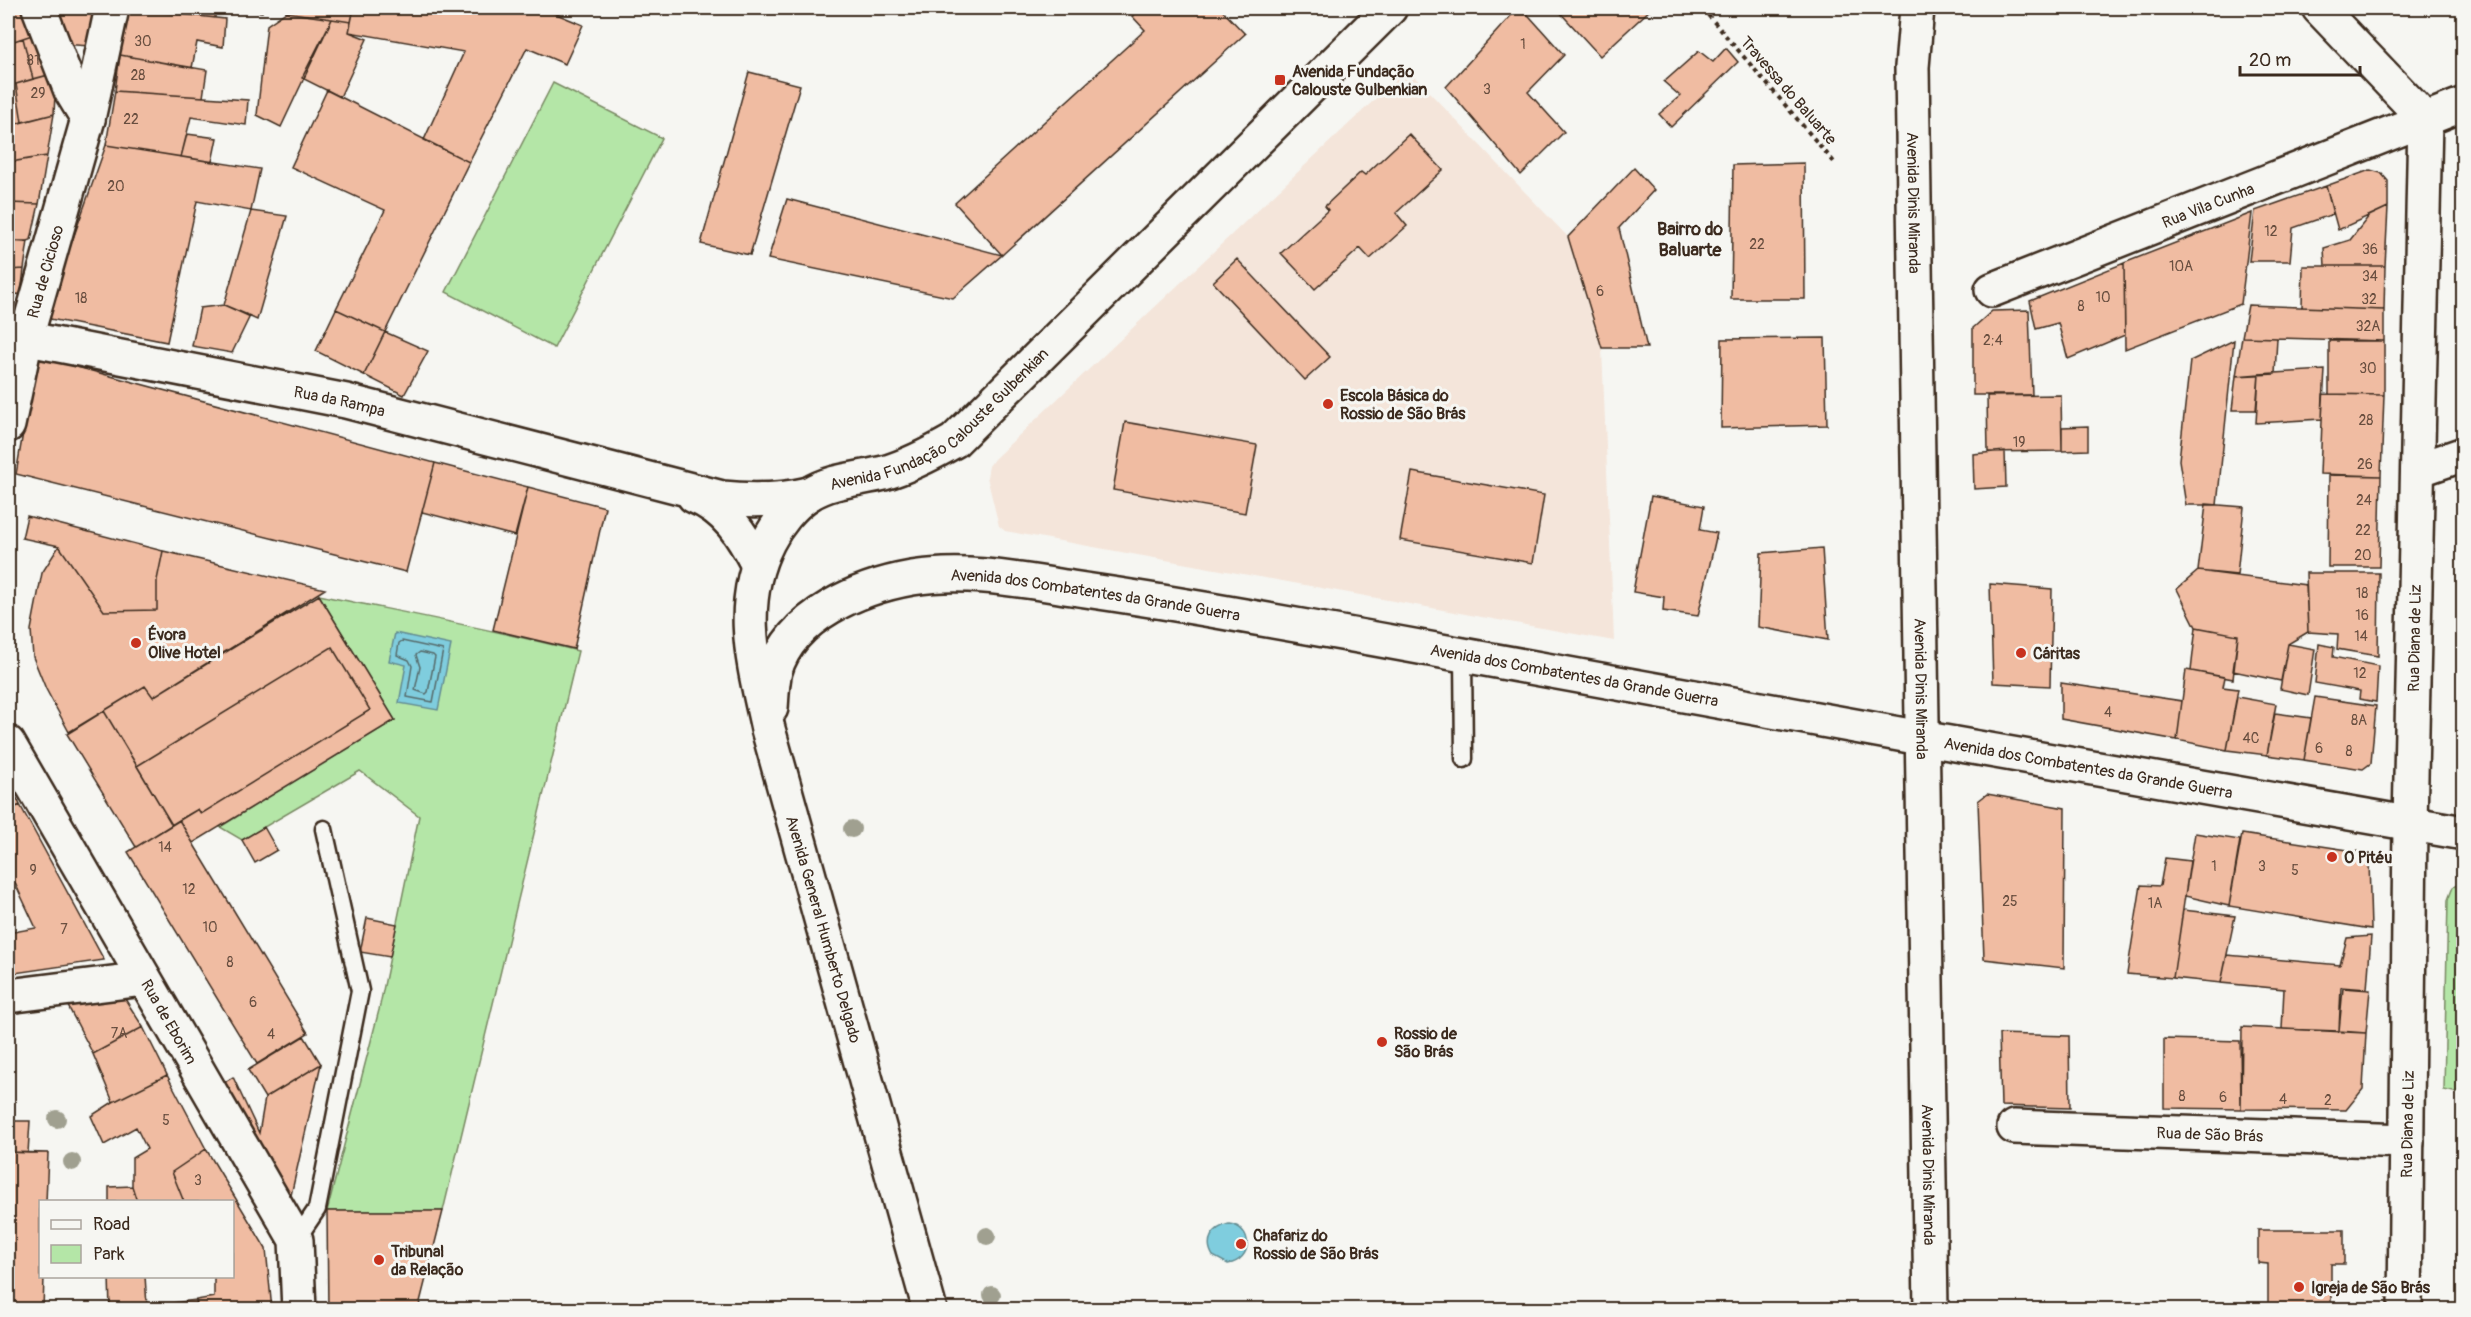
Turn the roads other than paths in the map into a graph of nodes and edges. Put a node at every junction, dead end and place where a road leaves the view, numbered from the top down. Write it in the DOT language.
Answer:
graph roads {
  1 [pos="39,8"];
  2 [pos="112,8"];
  3 [pos="1390,8"];
  4 [pos="1903,8"];
  5 [pos="1917,8"];
  6 [pos="2319,8"];
  7 [pos="1912,67"];
  8 [pos="2463,104"];
  9 [pos="88,119"];
  10 [pos="2424,119"];
  11 [pos="1992,290"];
  12 [pos="17,337"];
  13 [pos="8,425"];
  14 [pos="2463,454"];
  15 [pos="2418,470"];
  16 [pos="668,486"];
  17 [pos="809,494"];
  18 [pos="762,555"];
  19 [pos="1463,655"];
  20 [pos="768,729"];
  21 [pos="1921,738"];
  22 [pos="8,744"];
  23 [pos="1464,759"];
  24 [pos="2410,824"];
  25 [pos="324,829"];
  26 [pos="2463,833"];
  27 [pos="144,979"];
  28 [pos="8,996"];
  29 [pos="2014,1127"];
  30 [pos="2407,1141"];
  31 [pos="296,1240"];
  32 [pos="299,1310"];
  33 [pos="930,1310"];
  34 [pos="1931,1310"];
  35 [pos="2405,1310"];
  1 -- 9 [label="street"];
  2 -- 9 [label="street, Rua de Cicioso"];
  3 -- 17 [label="street, Avenida Fundação Calouste Gulbenkian"];
  4 -- 7 [label="street, Avenida Dinis Miranda"];
  5 -- 7 [label="street, Avenida Dinis Miranda"];
  6 -- 10 [label="street"];
  7 -- 21 [label="street, Avenida Dinis Miranda"];
  8 -- 10 [label="street, Rua Vila Cunha"];
  9 -- 12 [label="street, Rua de Cicioso"];
  10 -- 11 [label="street, Rua Vila Cunha"];
  10 -- 15 [label="street, Rua Diana de Liz"];
  12 -- 13 [label="street, Rua de Cicioso"];
  12 -- 16 [label="street, Rua da Rampa"];
  14 -- 15 [label="street"];
  15 -- 24 [label="street, Rua Diana de Liz"];
  16 -- 17 [label="street, Rua da Rampa"];
  16 -- 18 [label="street, Rua da Rampa"];
  17 -- 18 [label="street, Avenida Fundação Calouste Gulbenkian"];
  18 -- 20 [label="street, Avenida General Humberto Delgado"];
  19 -- 20 [label="street, Avenida dos Combatentes da Grande Guerra"];
  19 -- 21 [label="street, Avenida dos Combatentes da Grande Guerra"];
  19 -- 23 [label="lane"];
  20 -- 33 [label="street, Avenida General Humberto Delgado"];
  21 -- 24 [label="street, Avenida dos Combatentes da Grande Guerra"];
  21 -- 34 [label="street, Avenida Dinis Miranda"];
  22 -- 27 [label="street, Rua de Eborim"];
  24 -- 26 [label="street, Avenida dos Combatentes da Grande Guerra"];
  24 -- 30 [label="street, Rua Diana de Liz"];
  25 -- 31 [label="lane"];
  27 -- 28 [label="street"];
  27 -- 31 [label="street, Rua de Eborim"];
  29 -- 30 [label="street, Rua de São Brás"];
  30 -- 35 [label="street, Rua Diana de Liz"];
  31 -- 32 [label="street, Rua de Eborim"];
}
